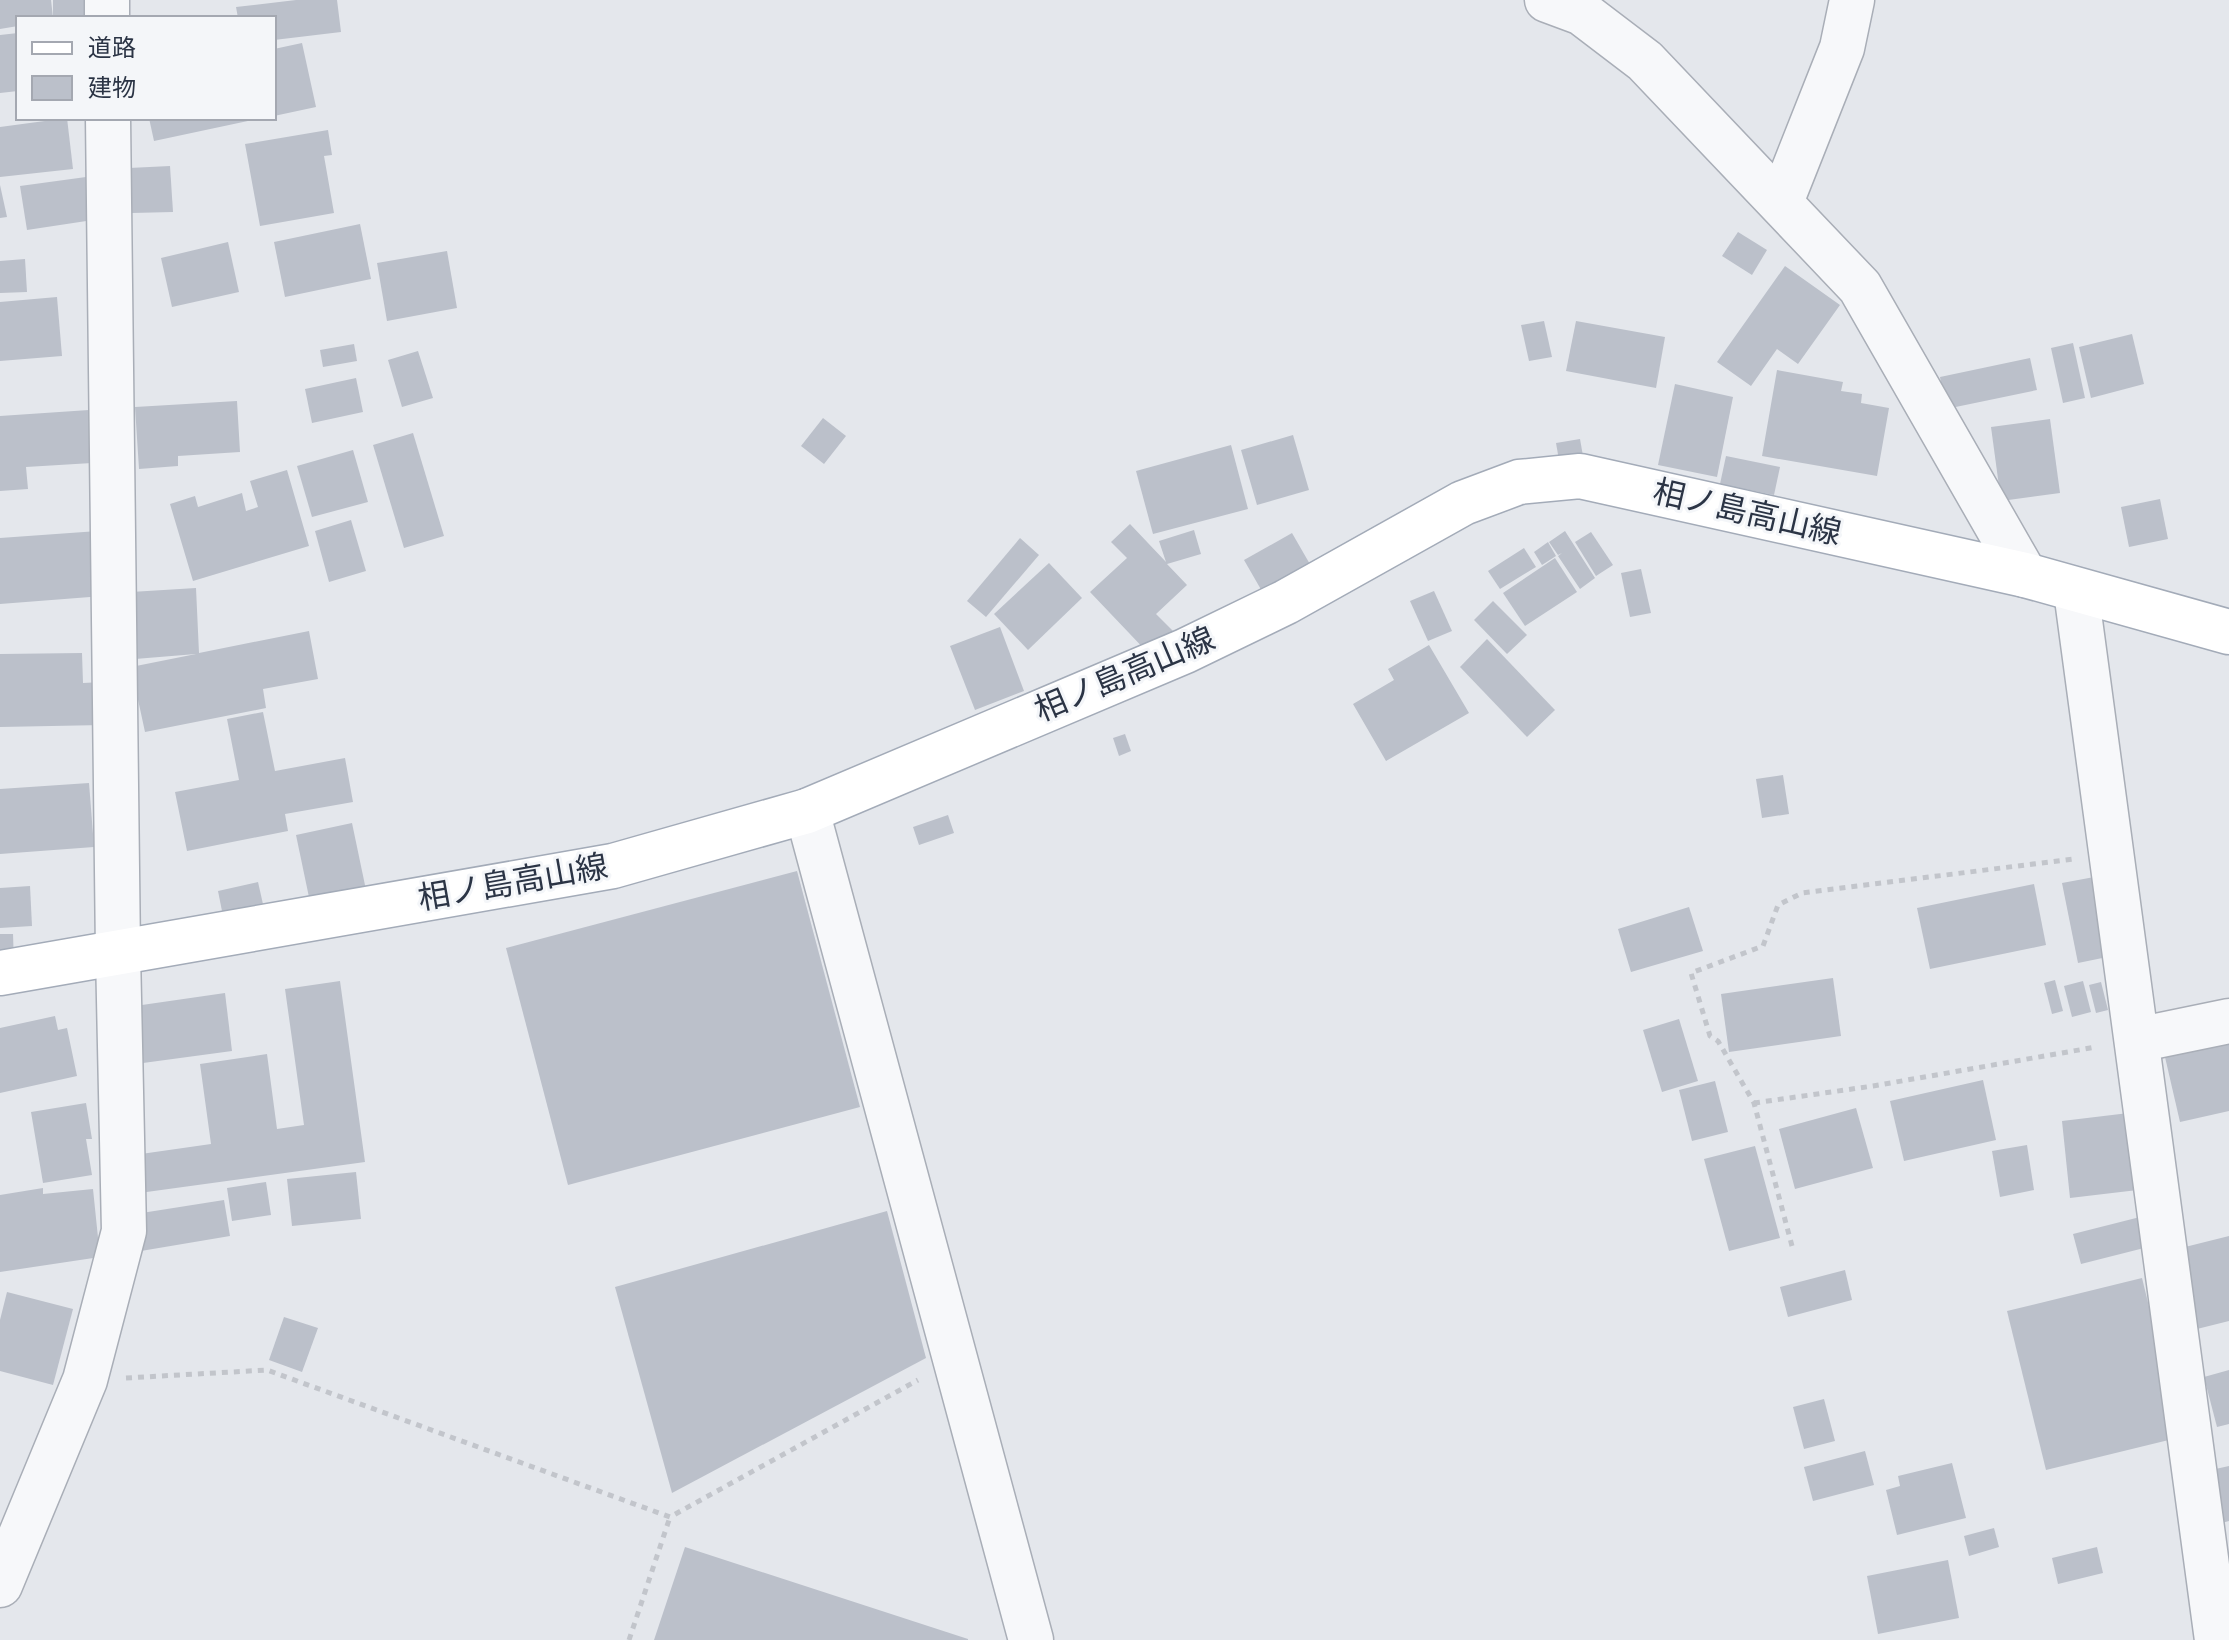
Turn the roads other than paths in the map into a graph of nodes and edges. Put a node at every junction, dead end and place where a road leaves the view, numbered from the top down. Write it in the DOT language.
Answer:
graph roads {
  1 [pos="1547,0"];
  2 [pos="1852,0"];
  3 [pos="108,120"];
  4 [pos="1781,202"];
  5 [pos="2025,575"];
  6 [pos="2076,591"];
  7 [pos="2229,632"];
  8 [pos="807,811"];
  9 [pos="118,953"];
  10 [pos="0,973"];
  11 [pos="2229,1021"];
  12 [pos="2137,1040"];
  13 [pos="0,1585"];
  14 [pos="1031,1640"];
  15 [pos="2217,1640"];
  1 -- 4 [label="street"];
  2 -- 4 [label="street"];
  3 -- 9 [label="street"];
  4 -- 5 [label="street"];
  5 -- 6 [label="main road, 相ノ島高山線"];
  5 -- 8 [label="main road, 相ノ島高山線"];
  6 -- 7 [label="main road, 相ノ島高山線"];
  6 -- 12 [label="street"];
  8 -- 9 [label="main road, 相ノ島高山線"];
  8 -- 14 [label="street"];
  9 -- 10 [label="main road, 相ノ島高山線"];
  9 -- 13 [label="street"];
  11 -- 12 [label="street"];
  12 -- 15 [label="street"];
}
